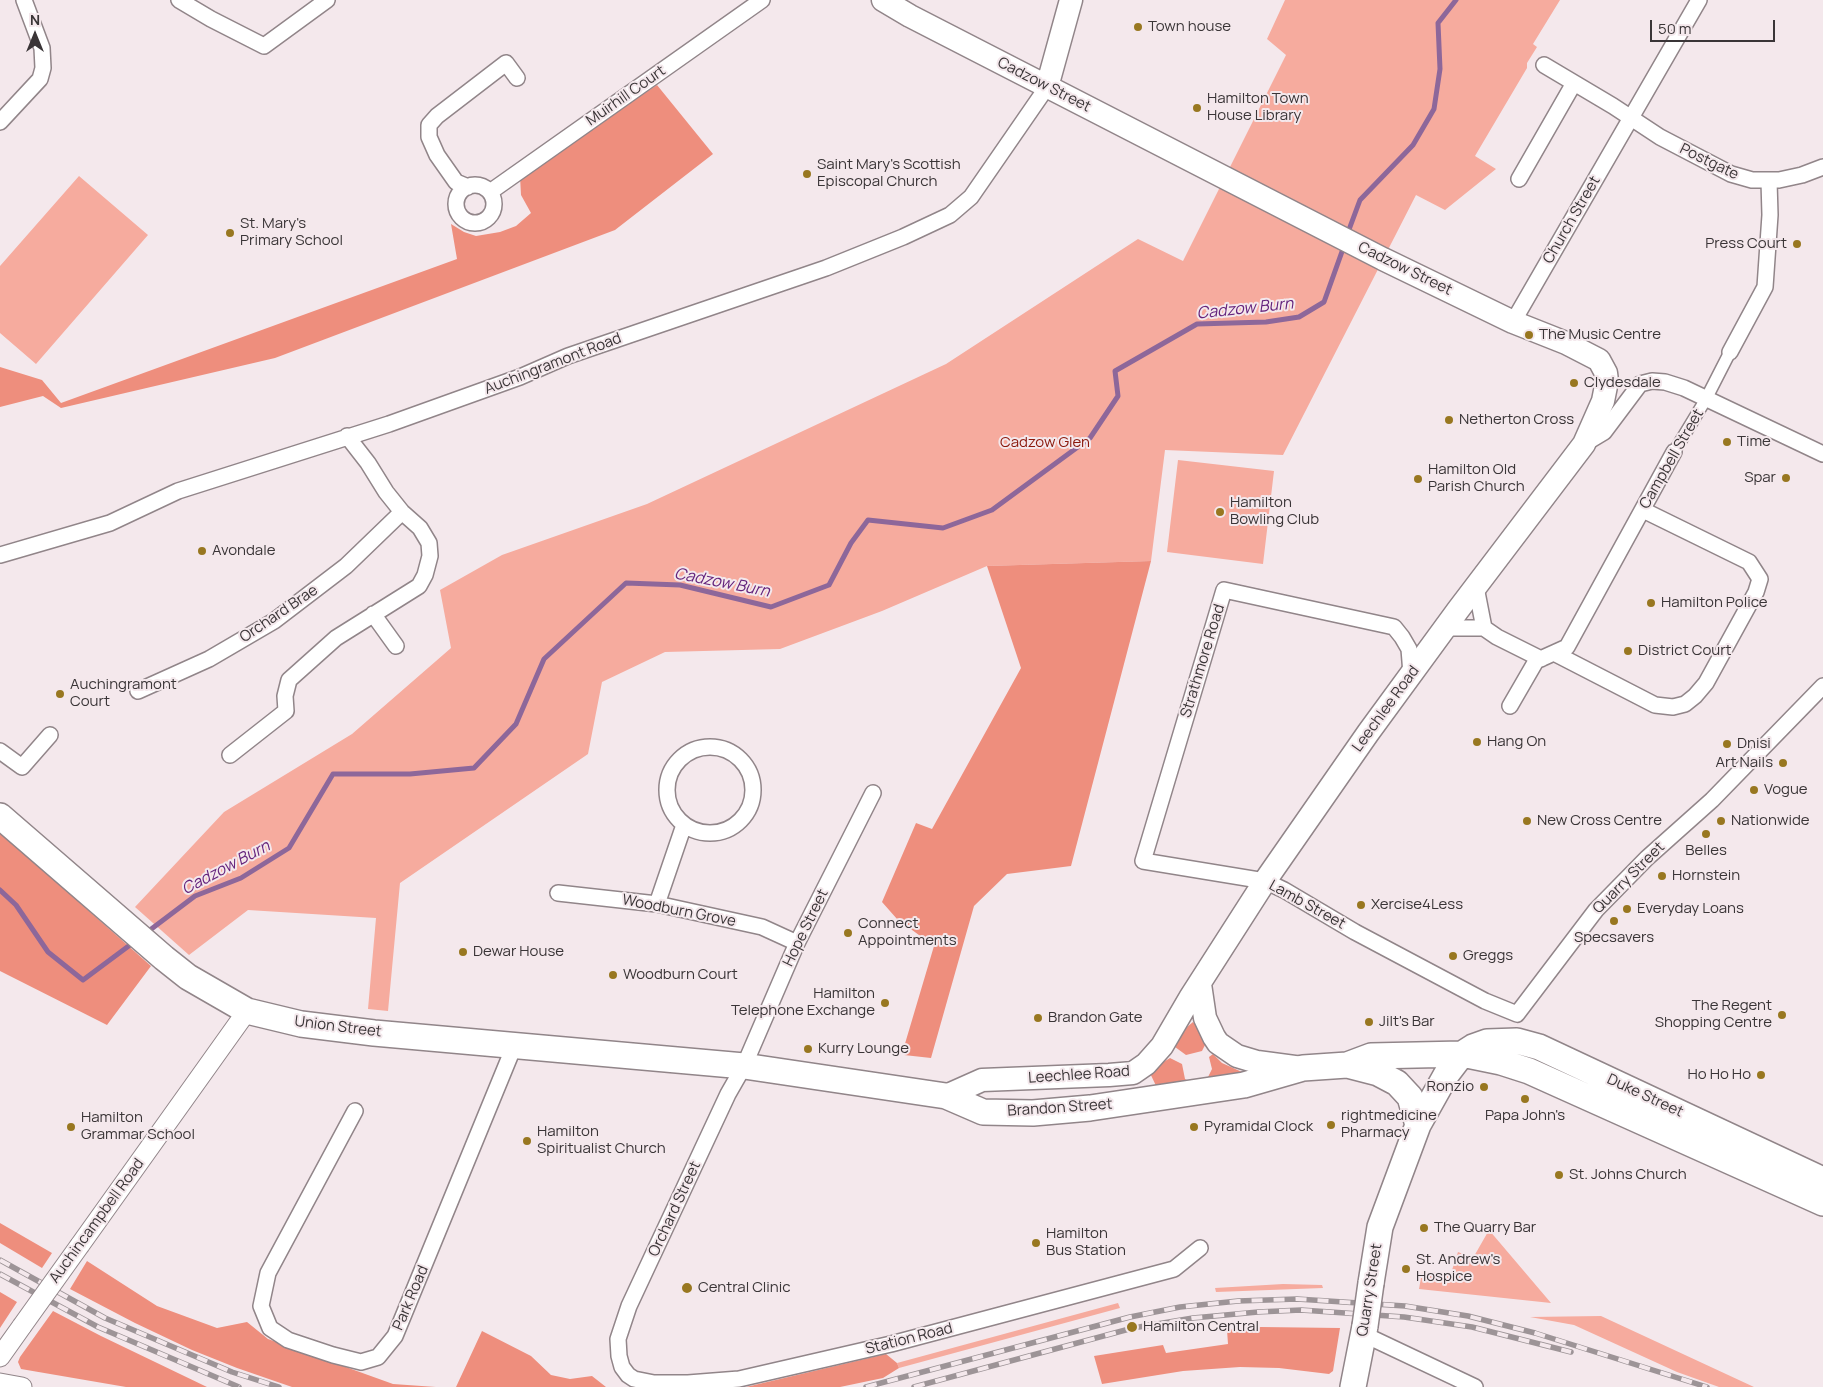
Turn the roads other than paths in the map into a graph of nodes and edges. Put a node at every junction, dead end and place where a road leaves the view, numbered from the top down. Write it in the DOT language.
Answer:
graph roads {
  1 [pos="24,0"];
  2 [pos="179,0"];
  3 [pos="327,0"];
  4 [pos="762,0"];
  5 [pos="883,0"];
  6 [pos="1071,0"];
  7 [pos="1699,0"];
  8 [pos="1544,65"];
  9 [pos="517,78"];
  10 [pos="1574,83"];
  11 [pos="1047,87"];
  12 [pos="1630,118"];
  13 [pos="0,122"];
  14 [pos="1823,168"];
  15 [pos="1519,179"];
  16 [pos="1769,181"];
  17 [pos="468,187"];
  18 [pos="490,192"];
  19 [pos="1514,322"];
  20 [pos="1730,352"];
  21 [pos="1706,399"];
  22 [pos="347,436"];
  23 [pos="1584,444"];
  24 [pos="1674,452"];
  25 [pos="1823,454"];
  26 [pos="1643,510"];
  27 [pos="402,512"];
  28 [pos="0,555"];
  29 [pos="1476,587"];
  30 [pos="373,614"];
  31 [pos="1444,628"];
  32 [pos="1484,628"];
  33 [pos="396,646"];
  34 [pos="1547,656"];
  35 [pos="1411,674"];
  36 [pos="1823,686"];
  37 [pos="138,691"];
  38 [pos="1510,706"];
  39 [pos="50,735"];
  40 [pos="0,751"];
  41 [pos="230,755"];
  42 [pos="873,793"];
  43 [pos="0,816"];
  44 [pos="684,825"];
  45 [pos="1143,861"];
  46 [pos="1265,881"];
  47 [pos="558,893"];
  48 [pos="657,904"];
  49 [pos="797,943"];
  50 [pos="1431,972"];
  51 [pos="1200,984"];
  52 [pos="247,1012"];
  53 [pos="516,1044"];
  54 [pos="1462,1054"];
  55 [pos="1501,1062"];
  56 [pos="1347,1065"];
  57 [pos="744,1066"];
  58 [pos="1304,1068"];
  59 [pos="946,1096"];
  60 [pos="355,1111"];
  61 [pos="1418,1125"];
  62 [pos="1823,1180"];
  63 [pos="1393,1195"];
  64 [pos="1823,1203"];
  65 [pos="1200,1248"];
  66 [pos="1364,1330"];
  67 [pos="619,1356"];
  68 [pos="0,1357"];
  69 [pos="0,1383"];
  70 [pos="22,1387"];
  71 [pos="1353,1387"];
  72 [pos="1475,1387"];
  1 -- 13 [label="street"];
  2 -- 3 [label="street"];
  4 -- 18 [label="street, Muirhill Court"];
  5 -- 11 [label="main road, Cadzow Street"];
  6 -- 11 [label="main road"];
  7 -- 12 [label="street, Church Street"];
  8 -- 10 [label="street"];
  9 -- 17 [label="street"];
  10 -- 12 [label="street"];
  10 -- 15 [label="street"];
  11 -- 19 [label="main road, Cadzow Street"];
  11 -- 22 [label="street, Auchingramont Road"];
  12 -- 16 [label="street, Postgate"];
  12 -- 19 [label="street, Church Street"];
  14 -- 16 [label="street, Postgate"];
  16 -- 20 [label="street, Campbell Street"];
  17 -- 18 [label="street"];
  17 -- 18 [label="street"];
  19 -- 23 [label="main road, Cadzow Street"];
  20 -- 21 [label="street, Campbell Street"];
  21 -- 23 [label="street"];
  21 -- 24 [label="street, Campbell Street"];
  21 -- 25 [label="street"];
  22 -- 27 [label="street"];
  22 -- 28 [label="street, Auchingramont Road"];
  23 -- 29 [label="main road, Leechlee Road"];
  24 -- 26 [label="street, Campbell Street"];
  26 -- 34 [label="street, Campbell Street"];
  26 -- 34 [label="street"];
  27 -- 30 [label="street"];
  27 -- 37 [label="street, Orchard Brae"];
  29 -- 31 [label="main road, Leechlee Road"];
  29 -- 32 [label="street"];
  30 -- 33 [label="street"];
  30 -- 41 [label="street"];
  31 -- 32 [label="street"];
  31 -- 35 [label="main road, Leechlee Road"];
  32 -- 34 [label="street"];
  34 -- 38 [label="street, Campbell Street"];
  35 -- 45 [label="street, Strathmore Road"];
  35 -- 46 [label="main road, Leechlee Road"];
  36 -- 50 [label="street, Quarry Street"];
  39 -- 40 [label="street"];
  42 -- 49 [label="street, Hope Street"];
  43 -- 52 [label="main road, Union Street"];
  44 -- 44 [label="street"];
  44 -- 48 [label="street"];
  45 -- 46 [label="street, Lamb Street"];
  46 -- 50 [label="street, Lamb Street"];
  46 -- 51 [label="main road, Leechlee Road"];
  47 -- 48 [label="street, Woodburn Grove"];
  48 -- 49 [label="street, Woodburn Grove"];
  49 -- 57 [label="street, Hope Street"];
  51 -- 58 [label="main road"];
  51 -- 59 [label="main road, Leechlee Road"];
  52 -- 53 [label="main road, Union Street"];
  52 -- 68 [label="street, Auchincampbell Road, bridge"];
  53 -- 57 [label="main road, Union Street"];
  53 -- 60 [label="street, Park Road"];
  54 -- 55 [label="main road, Brandon Street"];
  54 -- 56 [label="main road, Brandon Street"];
  54 -- 61 [label="main road, Quarry Street"];
  54 -- 62 [label="main road, Duke Street"];
  55 -- 63 [label="main road, Quarry Street"];
  55 -- 64 [label="main road, Duke Street"];
  56 -- 58 [label="main road, Brandon Street"];
  56 -- 61 [label="main road, Brandon Street"];
  57 -- 59 [label="main road, Brandon Street"];
  57 -- 67 [label="street, Orchard Street"];
  58 -- 59 [label="main road, Brandon Street"];
  61 -- 63 [label="main road, Quarry Street"];
  63 -- 66 [label="main road, Quarry Street, bridge"];
  65 -- 67 [label="street, Station Road"];
  66 -- 71 [label="main road, Quarry Street"];
  66 -- 72 [label="street"];
  69 -- 70 [label="street"];
}
